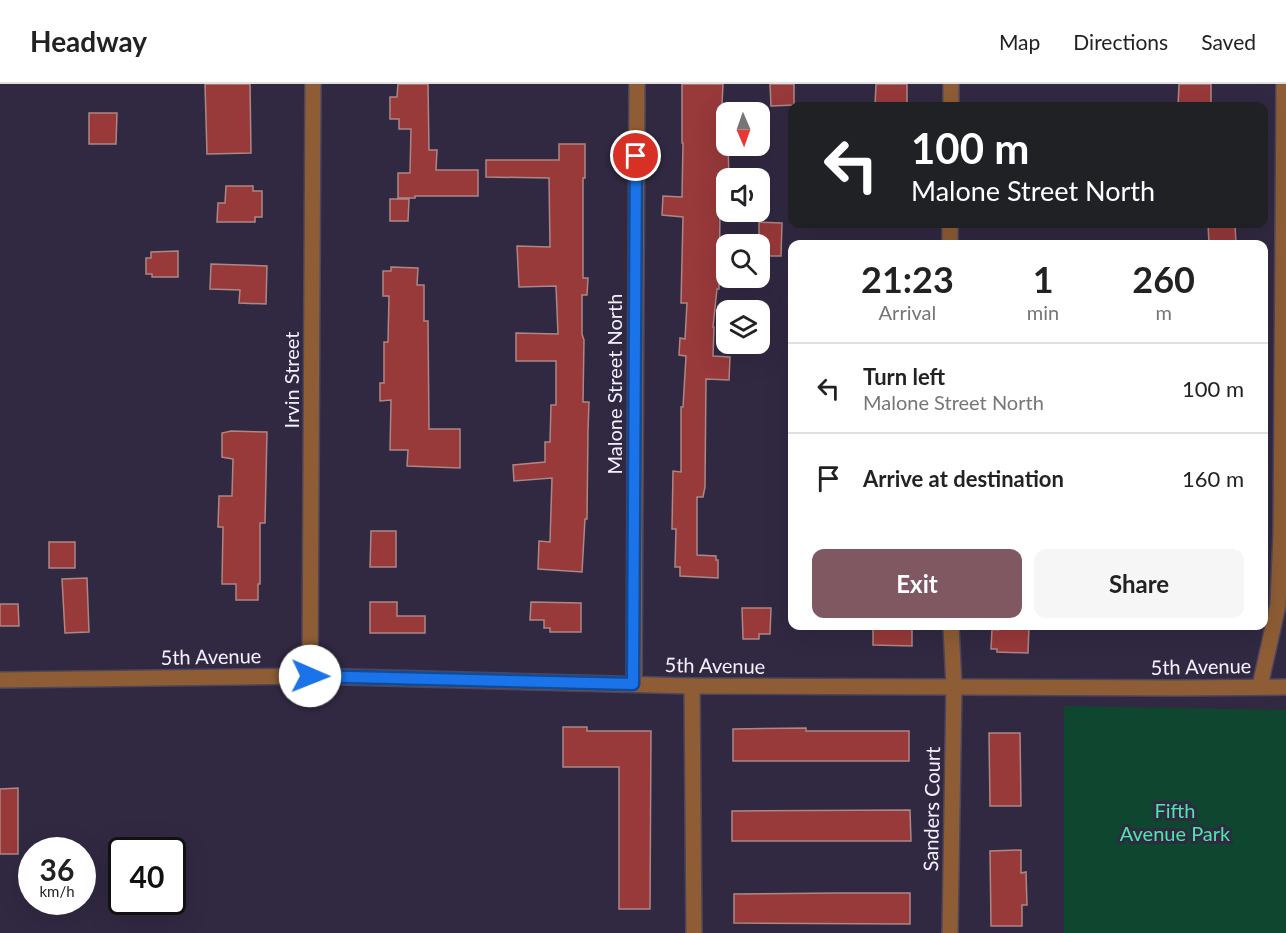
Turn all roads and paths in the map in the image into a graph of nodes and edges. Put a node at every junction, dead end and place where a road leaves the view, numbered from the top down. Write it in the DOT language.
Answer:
graph roads {
  1 [pos="313,84"];
  2 [pos="637,84"];
  3 [pos="951,84"];
  4 [pos="1284,84"];
  5 [pos="951,102"];
  6 [pos="951,630"];
  7 [pos="310,676"];
  8 [pos="0,680"];
  9 [pos="633,684"];
  10 [pos="693,686"];
  11 [pos="954,686"];
  12 [pos="1260,686"];
  13 [pos="1286,687"];
  14 [pos="694,933"];
  15 [pos="950,933"];
  1 -- 7 [label="street, Irvin Street"];
  2 -- 9 [label="street, Malone Street North"];
  3 -- 5 [label="street"];
  4 -- 12 [label="street"];
  6 -- 11 [label="street, Sanders Court"];
  7 -- 8 [label="street, 5th Avenue"];
  7 -- 9 [label="street, 5th Avenue"];
  9 -- 10 [label="street, 5th Avenue"];
  10 -- 11 [label="street, 5th Avenue"];
  10 -- 14 [label="street"];
  11 -- 12 [label="street, 5th Avenue"];
  11 -- 15 [label="street, Sanders Court"];
  12 -- 13 [label="street, 5th Avenue"];
}
